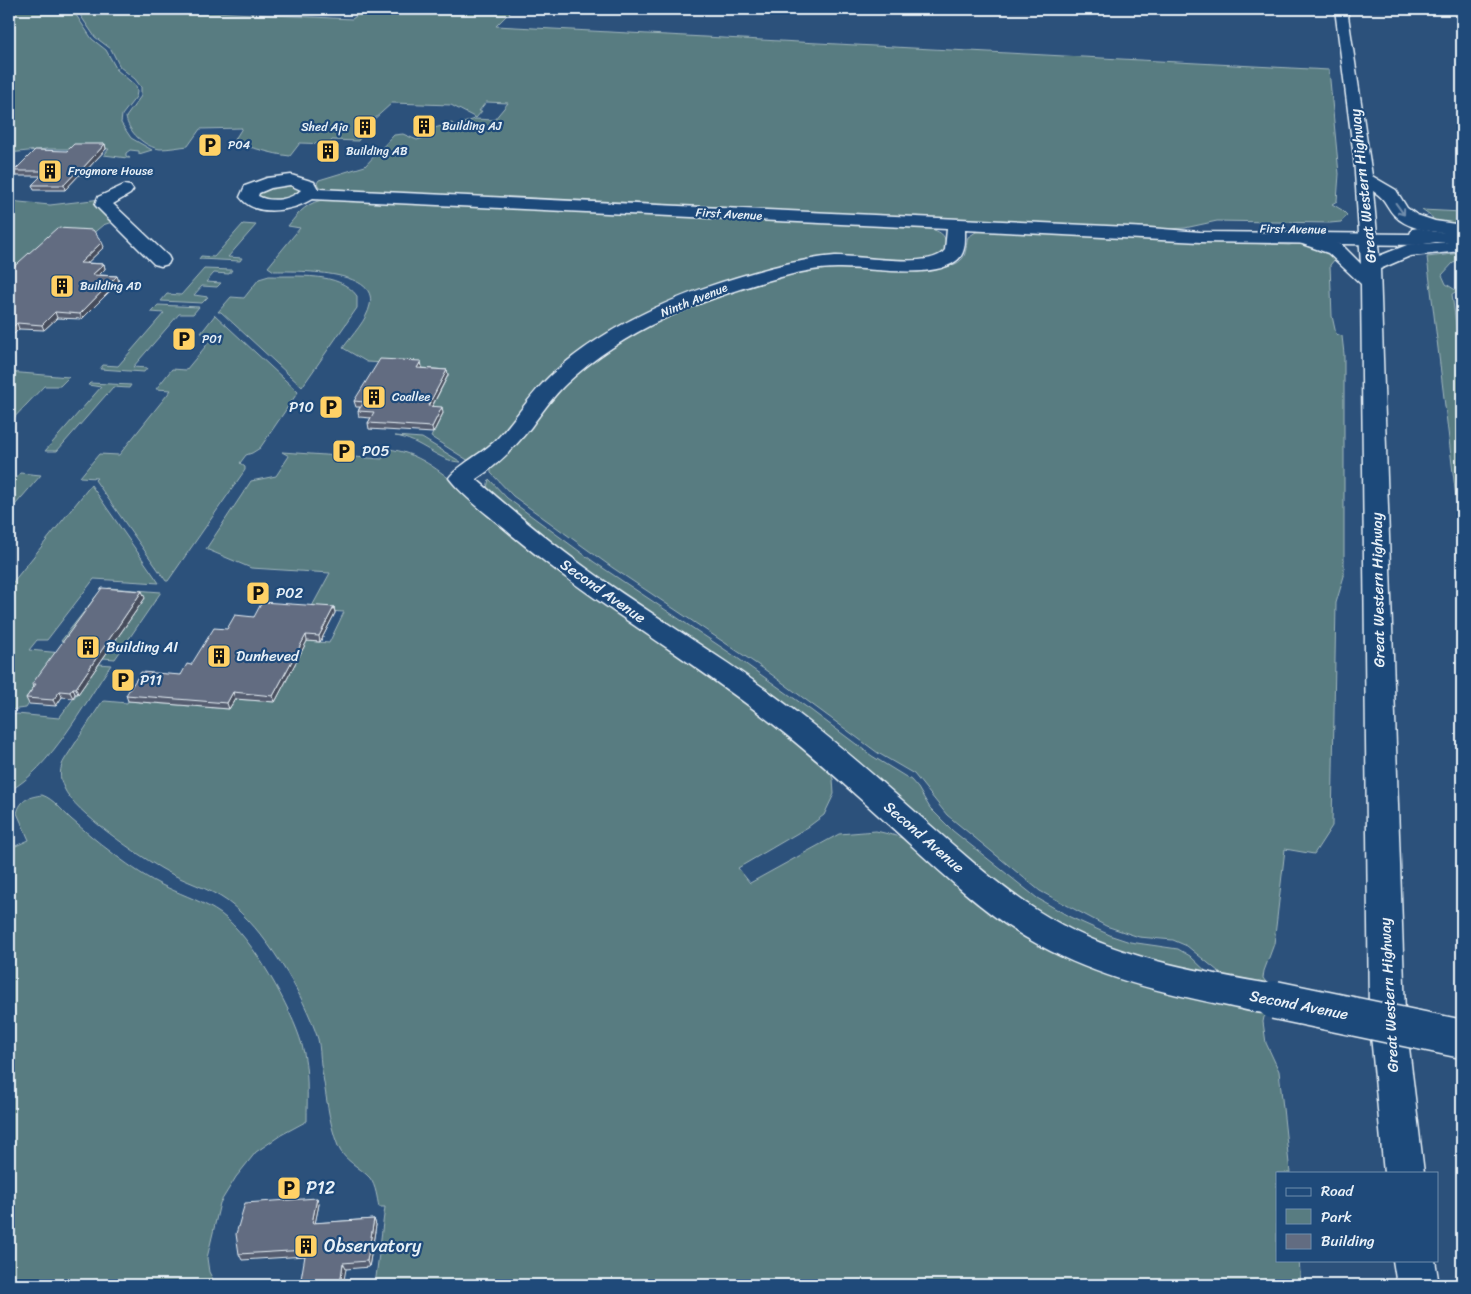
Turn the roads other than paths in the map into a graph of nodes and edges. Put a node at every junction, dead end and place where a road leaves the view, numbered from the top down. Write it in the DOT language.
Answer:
graph roads {
  1 [pos="1341,9"];
  2 [pos="1364,178"];
  3 [pos="124,190"];
  4 [pos="308,194"];
  5 [pos="956,224"];
  6 [pos="1462,230"];
  7 [pos="1150,233"];
  8 [pos="1300,237"];
  9 [pos="1462,238"];
  10 [pos="1462,246"];
  11 [pos="1370,255"];
  12 [pos="161,260"];
  13 [pos="461,478"];
  14 [pos="1462,1039"];
  15 [pos="1404,1172"];
  16 [pos="1414,1262"];
  17 [pos="1418,1285"];
  1 -- 2 [label="main road, Great Western Highway"];
  2 -- 6 [label="main road, one-way"];
  2 -- 11 [label="main road, Great Western Highway"];
  3 -- 12 [label="main road"];
  4 -- 5 [label="main road, First Avenue"];
  5 -- 7 [label="main road, First Avenue"];
  5 -- 13 [label="main road, Ninth Avenue"];
  7 -- 8 [label="main road, First Avenue"];
  7 -- 11 [label="main road, First Avenue"];
  8 -- 11 [label="main road, First Avenue"];
  8 -- 11 [label="main road"];
  9 -- 11 [label="main road, First Avenue"];
  10 -- 11 [label="main road"];
  11 -- 15 [label="main road, Great Western Highway"];
  13 -- 14 [label="main road, Second Avenue, bridge"];
  16 -- 17 [label="main road"];
}
